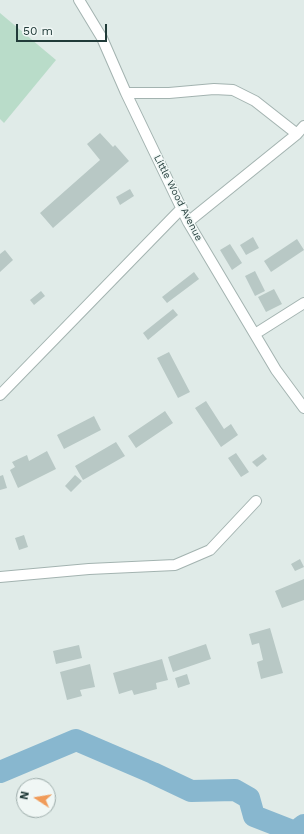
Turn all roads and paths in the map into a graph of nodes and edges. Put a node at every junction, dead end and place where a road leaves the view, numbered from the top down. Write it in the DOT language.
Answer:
graph roads {
  1 [pos="79,0"];
  2 [pos="126,93"];
  3 [pos="300,130"];
  4 [pos="182,208"];
  5 [pos="188,222"];
  6 [pos="304,303"];
  7 [pos="255,334"];
  8 [pos="0,396"];
  9 [pos="304,408"];
  10 [pos="256,501"];
  11 [pos="0,577"];
  1 -- 2 [label="street, Little Wood Avenue"];
  2 -- 3 [label="street"];
  2 -- 4 [label="street, Little Wood Avenue"];
  3 -- 5 [label="street"];
  4 -- 5 [label="street, Little Wood Avenue"];
  4 -- 8 [label="street"];
  5 -- 7 [label="street, Little Wood Avenue"];
  6 -- 7 [label="street"];
  7 -- 9 [label="street, Little Wood Avenue"];
  10 -- 11 [label="street"];
}
